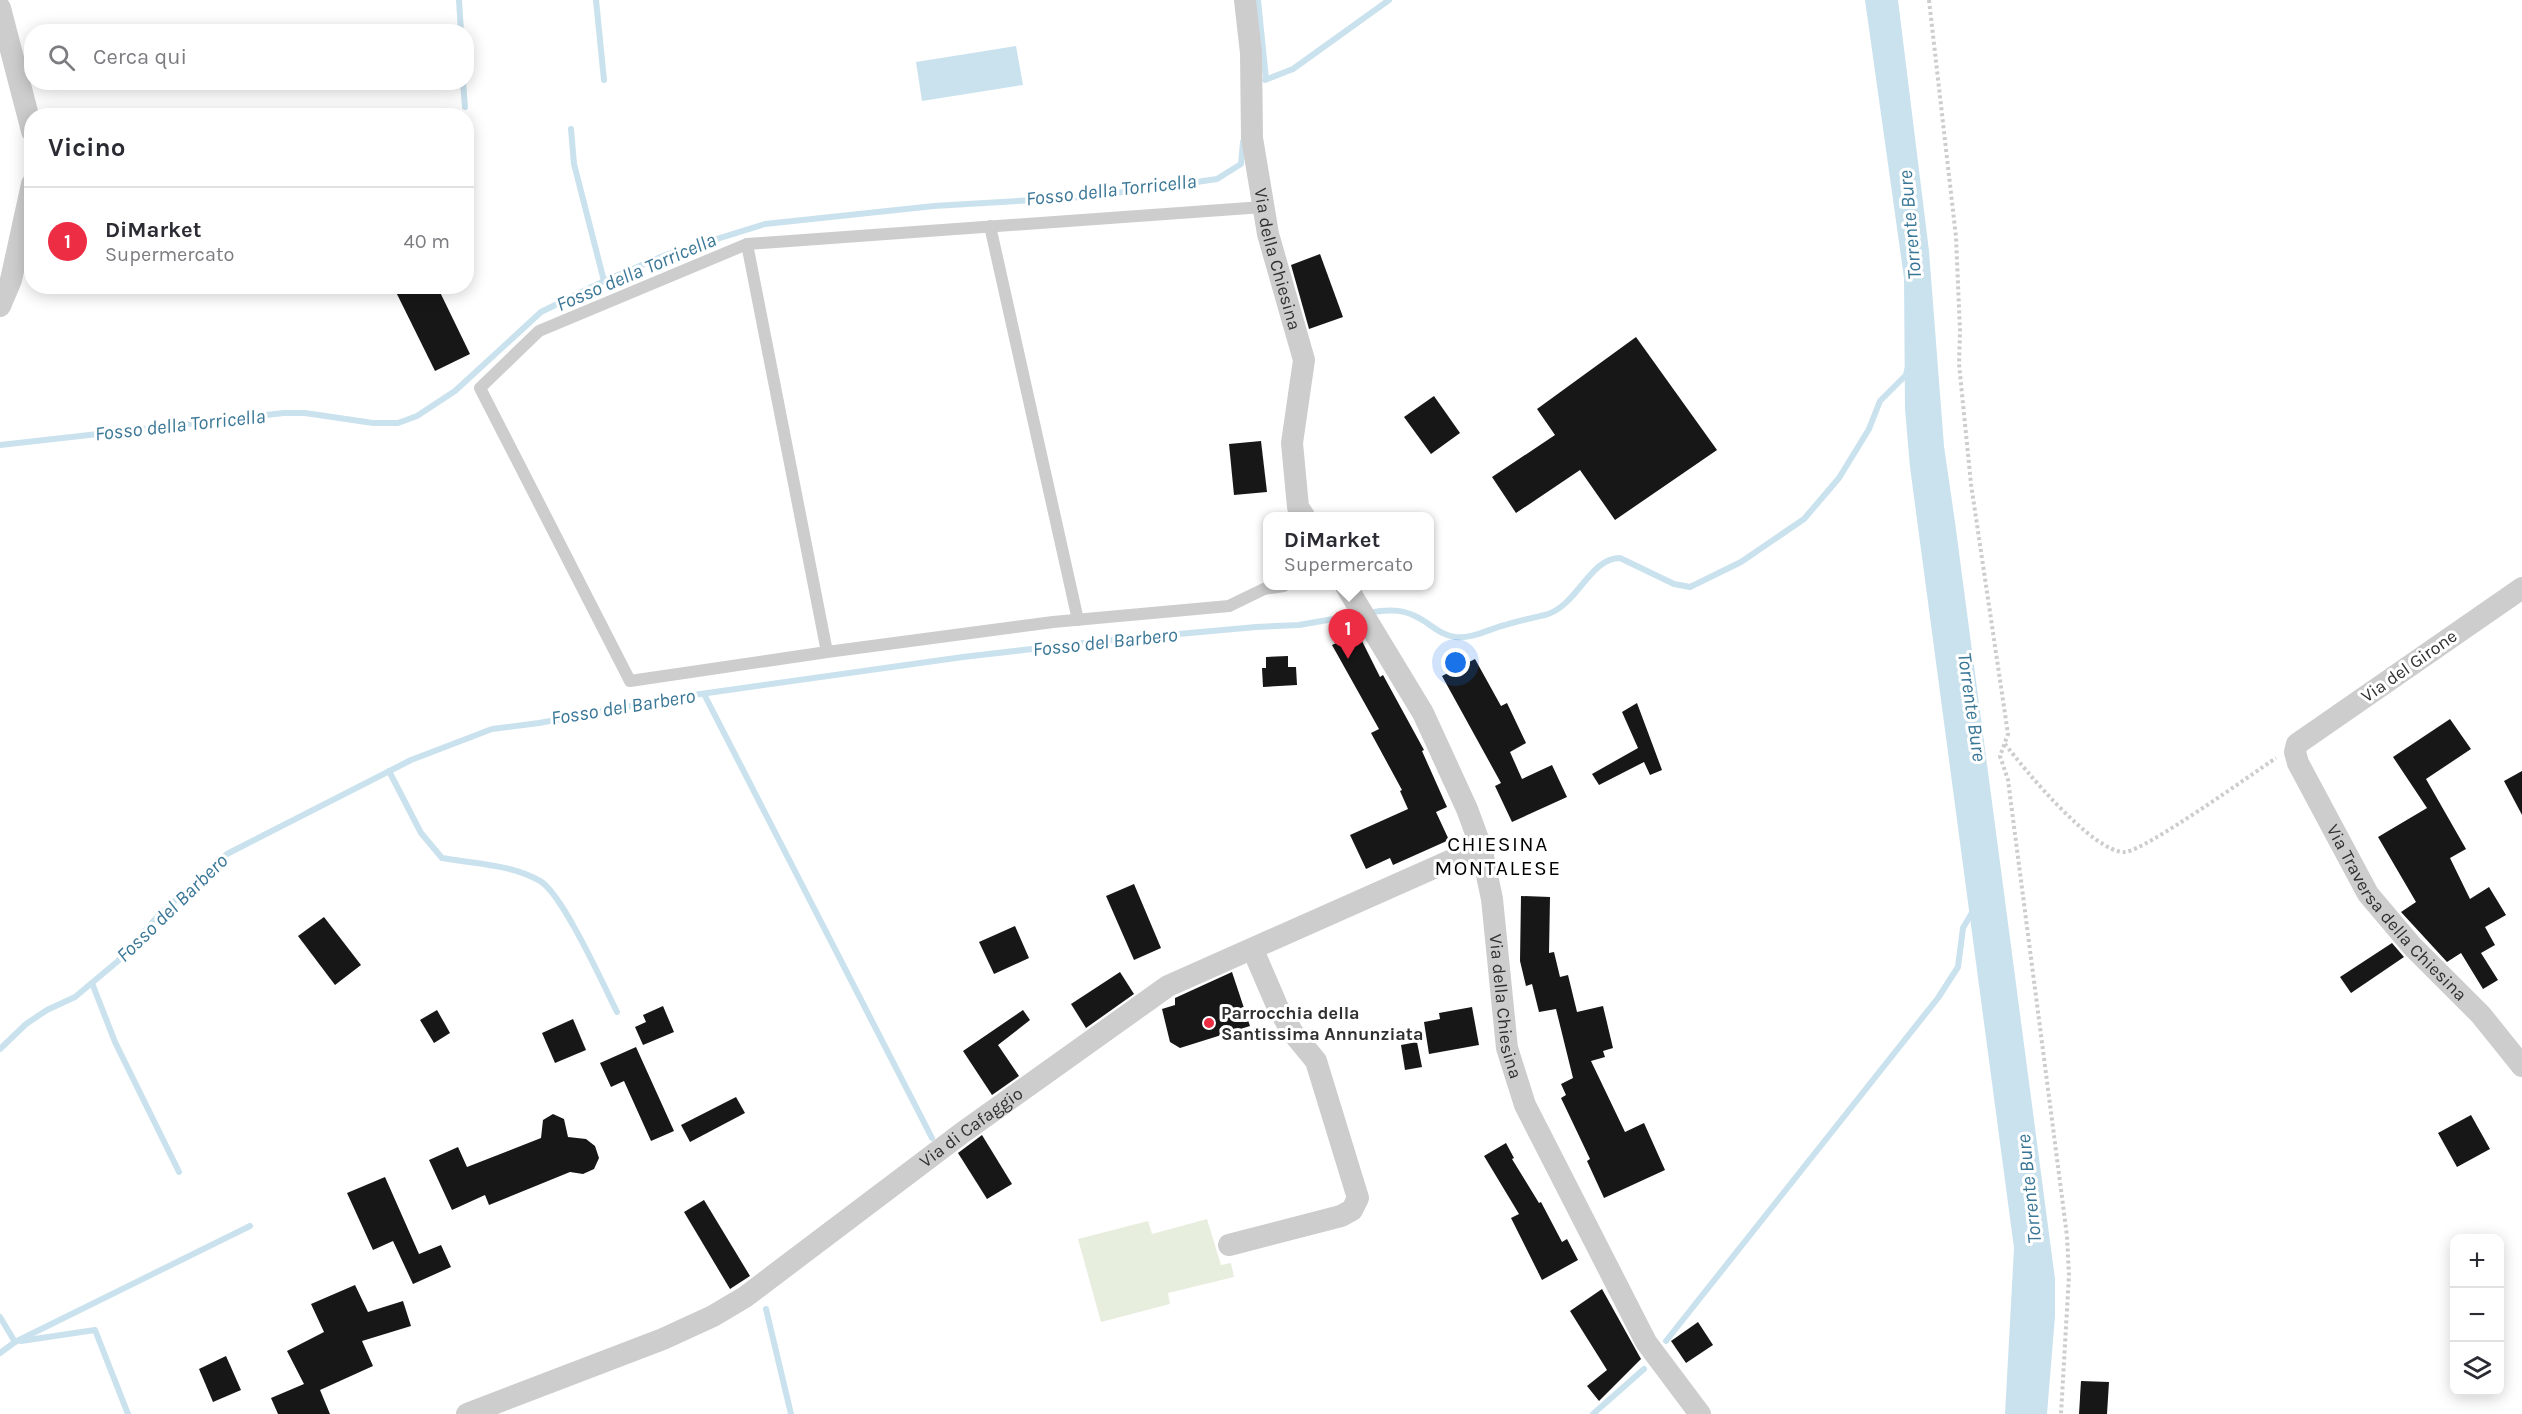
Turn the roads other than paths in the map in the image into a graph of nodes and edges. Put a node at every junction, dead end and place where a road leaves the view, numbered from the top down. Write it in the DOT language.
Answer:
graph roads {
  1 [pos="1245,0"];
  2 [pos="0,8"];
  3 [pos="26,108"];
  4 [pos="1263,207"];
  5 [pos="24,221"];
  6 [pos="990,226"];
  7 [pos="747,244"];
  8 [pos="0,306"];
  9 [pos="1301,512"];
  10 [pos="2522,588"];
  11 [pos="1263,589"];
  12 [pos="1349,590"];
  13 [pos="1077,620"];
  14 [pos="827,652"];
  15 [pos="2296,746"];
  16 [pos="1481,847"];
  17 [pos="1253,950"];
  18 [pos="2522,1066"];
  19 [pos="1229,1245"];
  20 [pos="467,1414"];
  21 [pos="1700,1414"];
  1 -- 4 [label="street, Via della Chiesina"];
  2 -- 3 [label="street"];
  4 -- 6 [label="lane"];
  4 -- 9 [label="street, Via della Chiesina"];
  5 -- 8 [label="street"];
  6 -- 7 [label="lane"];
  6 -- 13 [label="lane"];
  7 -- 14 [label="lane"];
  7 -- 14 [label="lane"];
  10 -- 15 [label="street, Via del Girone"];
  11 -- 13 [label="lane"];
  12 -- 16 [label="street, Via della Chiesina"];
  13 -- 14 [label="lane"];
  15 -- 18 [label="street, Via Traversa della Chiesina"];
  16 -- 17 [label="street, Via di Cafaggio"];
  16 -- 21 [label="street, Via della Chiesina"];
  17 -- 19 [label="street"];
  17 -- 20 [label="street, Via di Cafaggio"];
}
